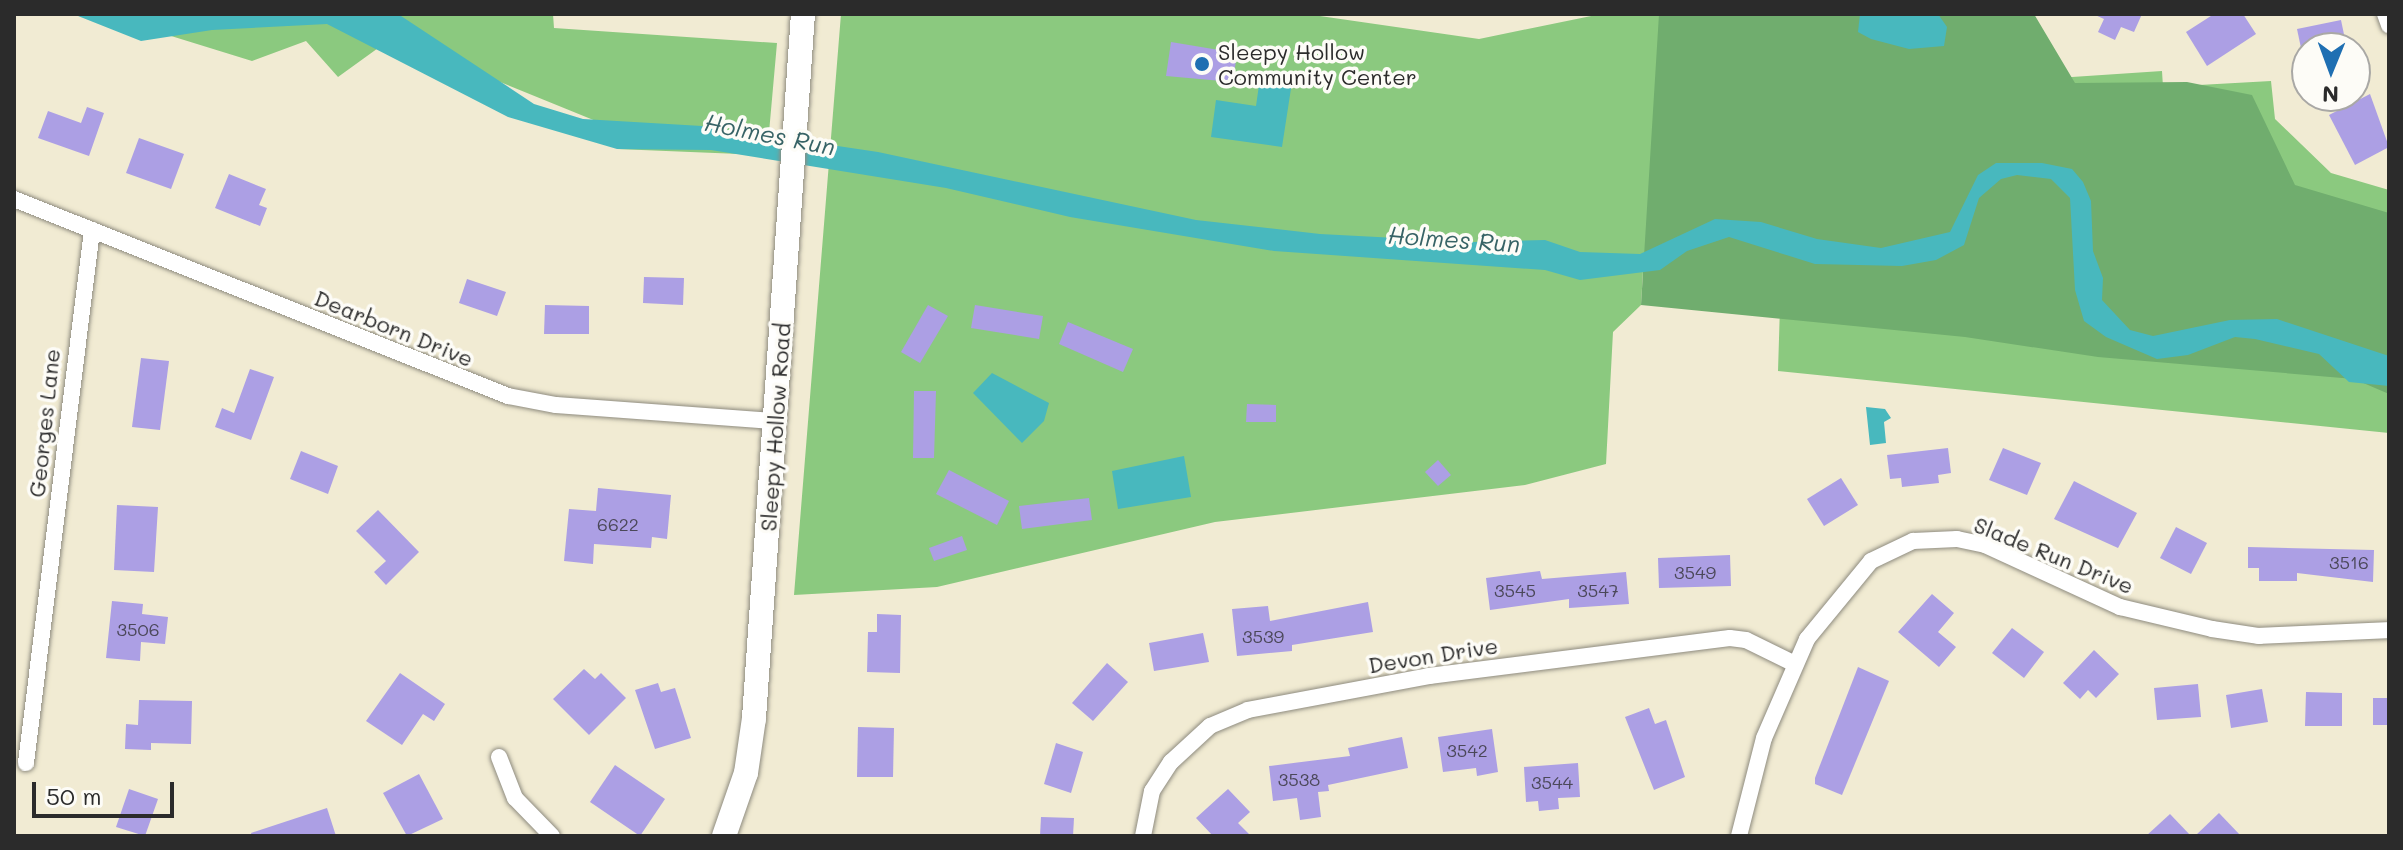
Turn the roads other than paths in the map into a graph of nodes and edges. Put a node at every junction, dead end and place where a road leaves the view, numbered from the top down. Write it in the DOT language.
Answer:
graph roads {
  1 [pos="803,14"];
  2 [pos="2385,14"];
  3 [pos="2389,25"];
  4 [pos="14,199"];
  5 [pos="92,230"];
  6 [pos="776,421"];
  7 [pos="2389,630"];
  8 [pos="1795,664"];
  9 [pos="499,757"];
  10 [pos="26,763"];
  11 [pos="552,836"];
  12 [pos="724,836"];
  13 [pos="1143,836"];
  14 [pos="1739,836"];
  1 -- 6 [label="main road, Sleepy Hollow Road"];
  2 -- 3 [label="street"];
  4 -- 5 [label="street, Dearborn Drive"];
  5 -- 6 [label="street, Dearborn Drive"];
  5 -- 10 [label="street, Georges Lane"];
  6 -- 12 [label="main road, Sleepy Hollow Road"];
  7 -- 8 [label="street, Slade Run Drive"];
  8 -- 13 [label="street, Devon Drive"];
  8 -- 14 [label="street, Slade Run Drive"];
  9 -- 11 [label="street"];
}
